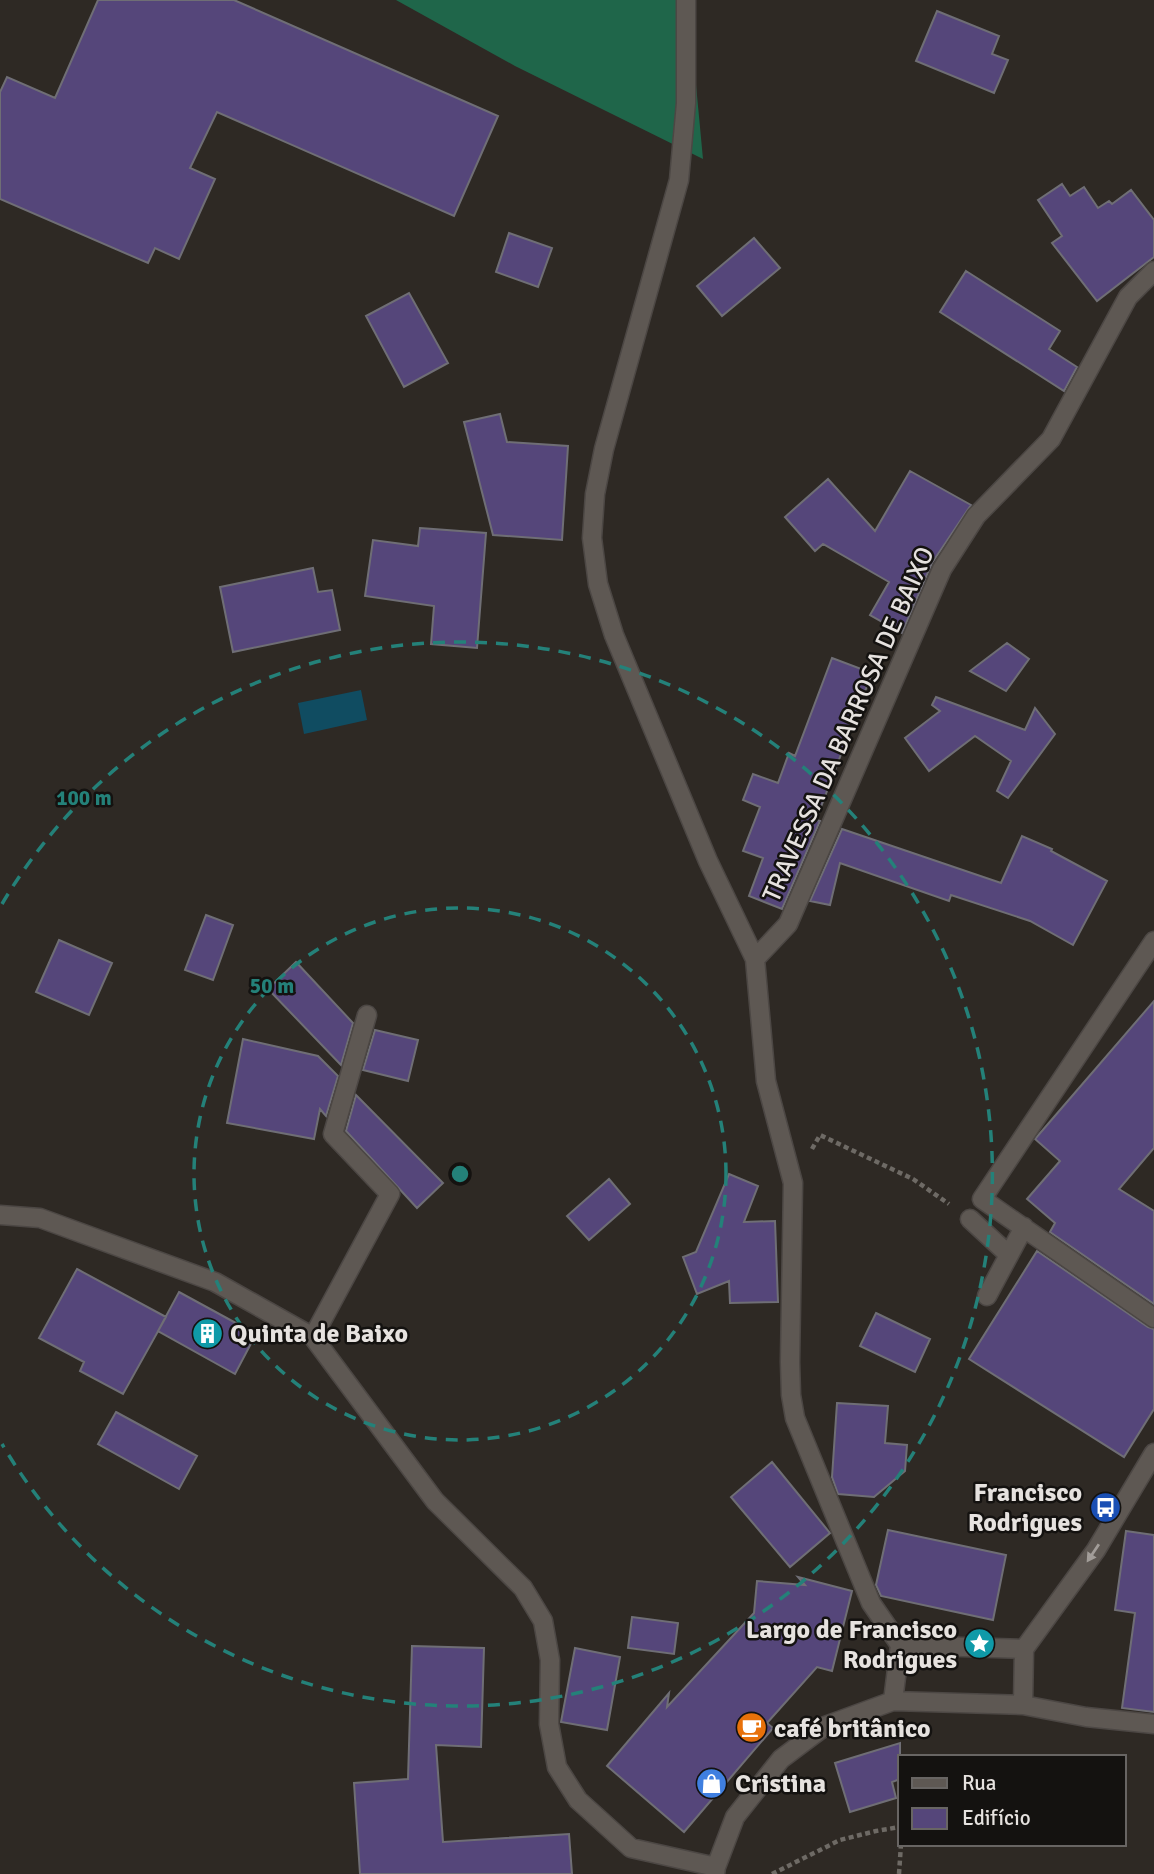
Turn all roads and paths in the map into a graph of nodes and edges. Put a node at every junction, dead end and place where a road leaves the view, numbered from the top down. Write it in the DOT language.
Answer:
graph roads {
  1 [pos="686,0"];
  2 [pos="1154,271"];
  3 [pos="1154,941"];
  4 [pos="755,959"];
  5 [pos="367,1015"];
  6 [pos="827,1138"];
  7 [pos="0,1214"];
  8 [pos="970,1219"];
  9 [pos="1024,1227"];
  10 [pos="1009,1255"];
  11 [pos="987,1296"];
  12 [pos="1154,1318"];
  13 [pos="313,1337"];
  14 [pos="1154,1453"];
  15 [pos="900,1645"];
  16 [pos="1024,1649"];
  17 [pos="893,1701"];
  18 [pos="1023,1705"];
  19 [pos="1154,1724"];
  20 [pos="898,1828"];
  21 [pos="901,1846"];
  22 [pos="716,1871"];
  23 [pos="772,1874"];
  24 [pos="900,1874"];
  1 -- 4 [label="street"];
  2 -- 4 [label="street, TRAVESSA DA BARROSA DE BAIXO"];
  3 -- 9 [label="street"];
  4 -- 15 [label="street"];
  5 -- 13 [label="street"];
  6 -- 8 [label="path"];
  7 -- 13 [label="street"];
  8 -- 10 [label="street"];
  9 -- 10 [label="street"];
  9 -- 12 [label="street"];
  10 -- 11 [label="street"];
  13 -- 22 [label="street"];
  14 -- 16 [label="street, one-way"];
  15 -- 16 [label="street"];
  15 -- 17 [label="street"];
  16 -- 18 [label="street"];
  17 -- 18 [label="street"];
  17 -- 22 [label="street"];
  18 -- 19 [label="street"];
  20 -- 23 [label="path"];
  21 -- 24 [label="path"];
}
